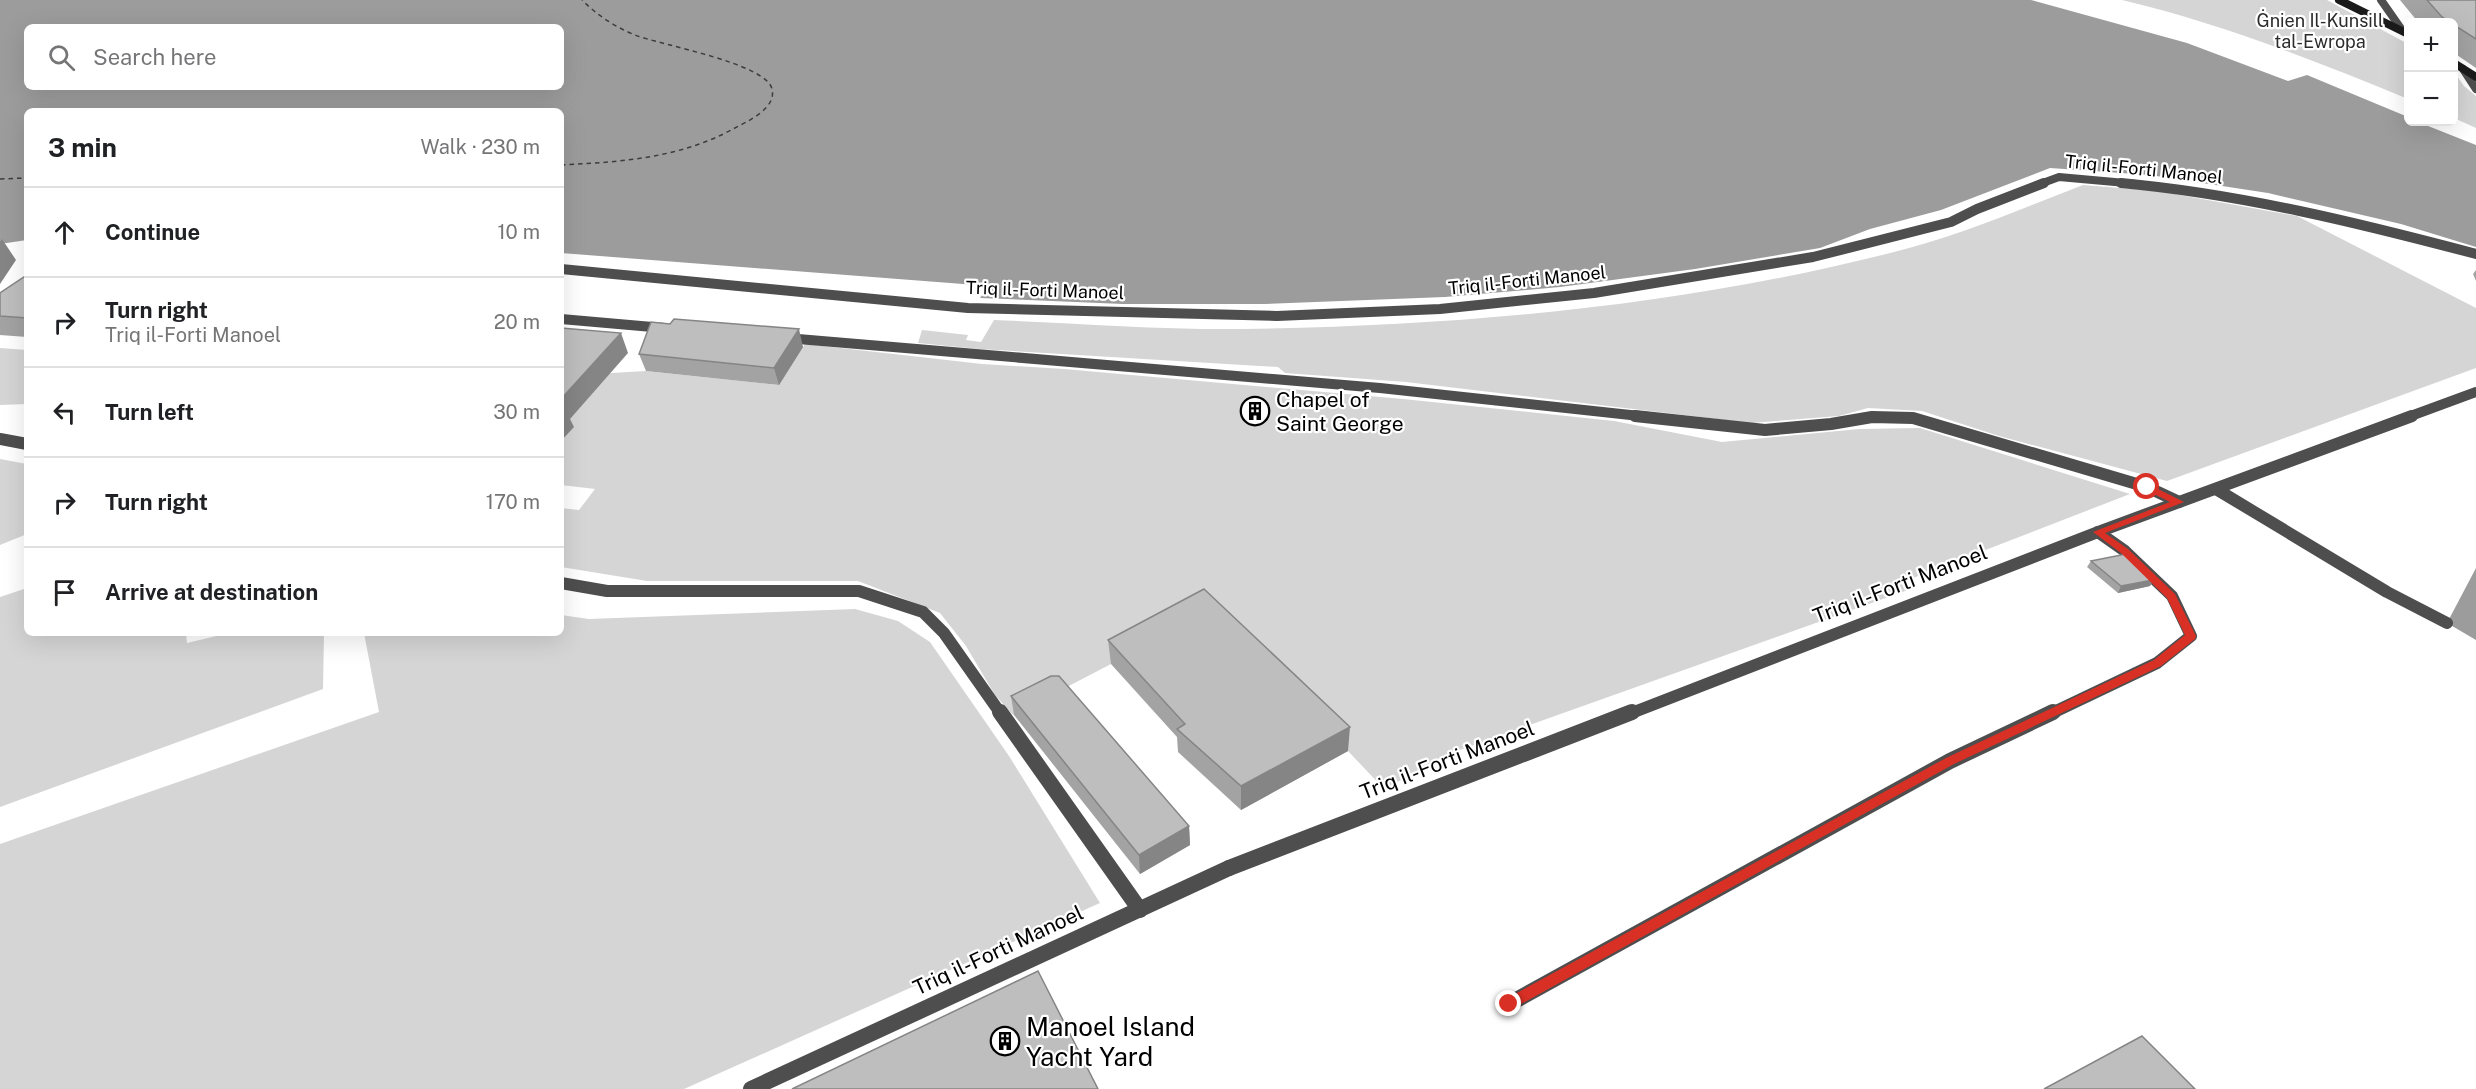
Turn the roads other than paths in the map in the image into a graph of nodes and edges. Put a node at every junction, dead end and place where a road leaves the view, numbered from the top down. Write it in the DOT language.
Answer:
graph roads {
  1 [pos="2338,0"];
  2 [pos="2381,0"];
  3 [pos="2404,31"];
  4 [pos="2404,32"];
  5 [pos="2458,66"];
  6 [pos="2463,69"];
  7 [pos="2476,77"];
  8 [pos="2476,89"];
  9 [pos="2476,254"];
  10 [pos="564,269"];
  11 [pos="564,319"];
  12 [pos="675,329"];
  13 [pos="778,338"];
  14 [pos="2476,392"];
  15 [pos="0,439"];
  16 [pos="24,443"];
  17 [pos="2216,489"];
  18 [pos="2179,502"];
  19 [pos="2098,532"];
  20 [pos="564,584"];
  21 [pos="2447,623"];
  22 [pos="1140,910"];
  23 [pos="1509,1004"];
  24 [pos="751,1089"];
  1 -- 4 [label="main road"];
  2 -- 3 [label="street"];
  5 -- 6 [label="main road"];
  6 -- 7 [label="main road"];
  6 -- 8 [label="street"];
  9 -- 10 [label="street, Triq il-Forti Manoel"];
  11 -- 12 [label="street"];
  13 -- 18 [label="street"];
  14 -- 17 [label="street, Triq il-Forti Manoel"];
  15 -- 16 [label="street"];
  17 -- 18 [label="street, Triq il-Forti Manoel"];
  17 -- 21 [label="street"];
  18 -- 19 [label="street, Triq il-Forti Manoel"];
  19 -- 22 [label="street, Triq il-Forti Manoel"];
  19 -- 23 [label="street"];
  20 -- 22 [label="street"];
  22 -- 24 [label="street, Triq il-Forti Manoel"];
}
